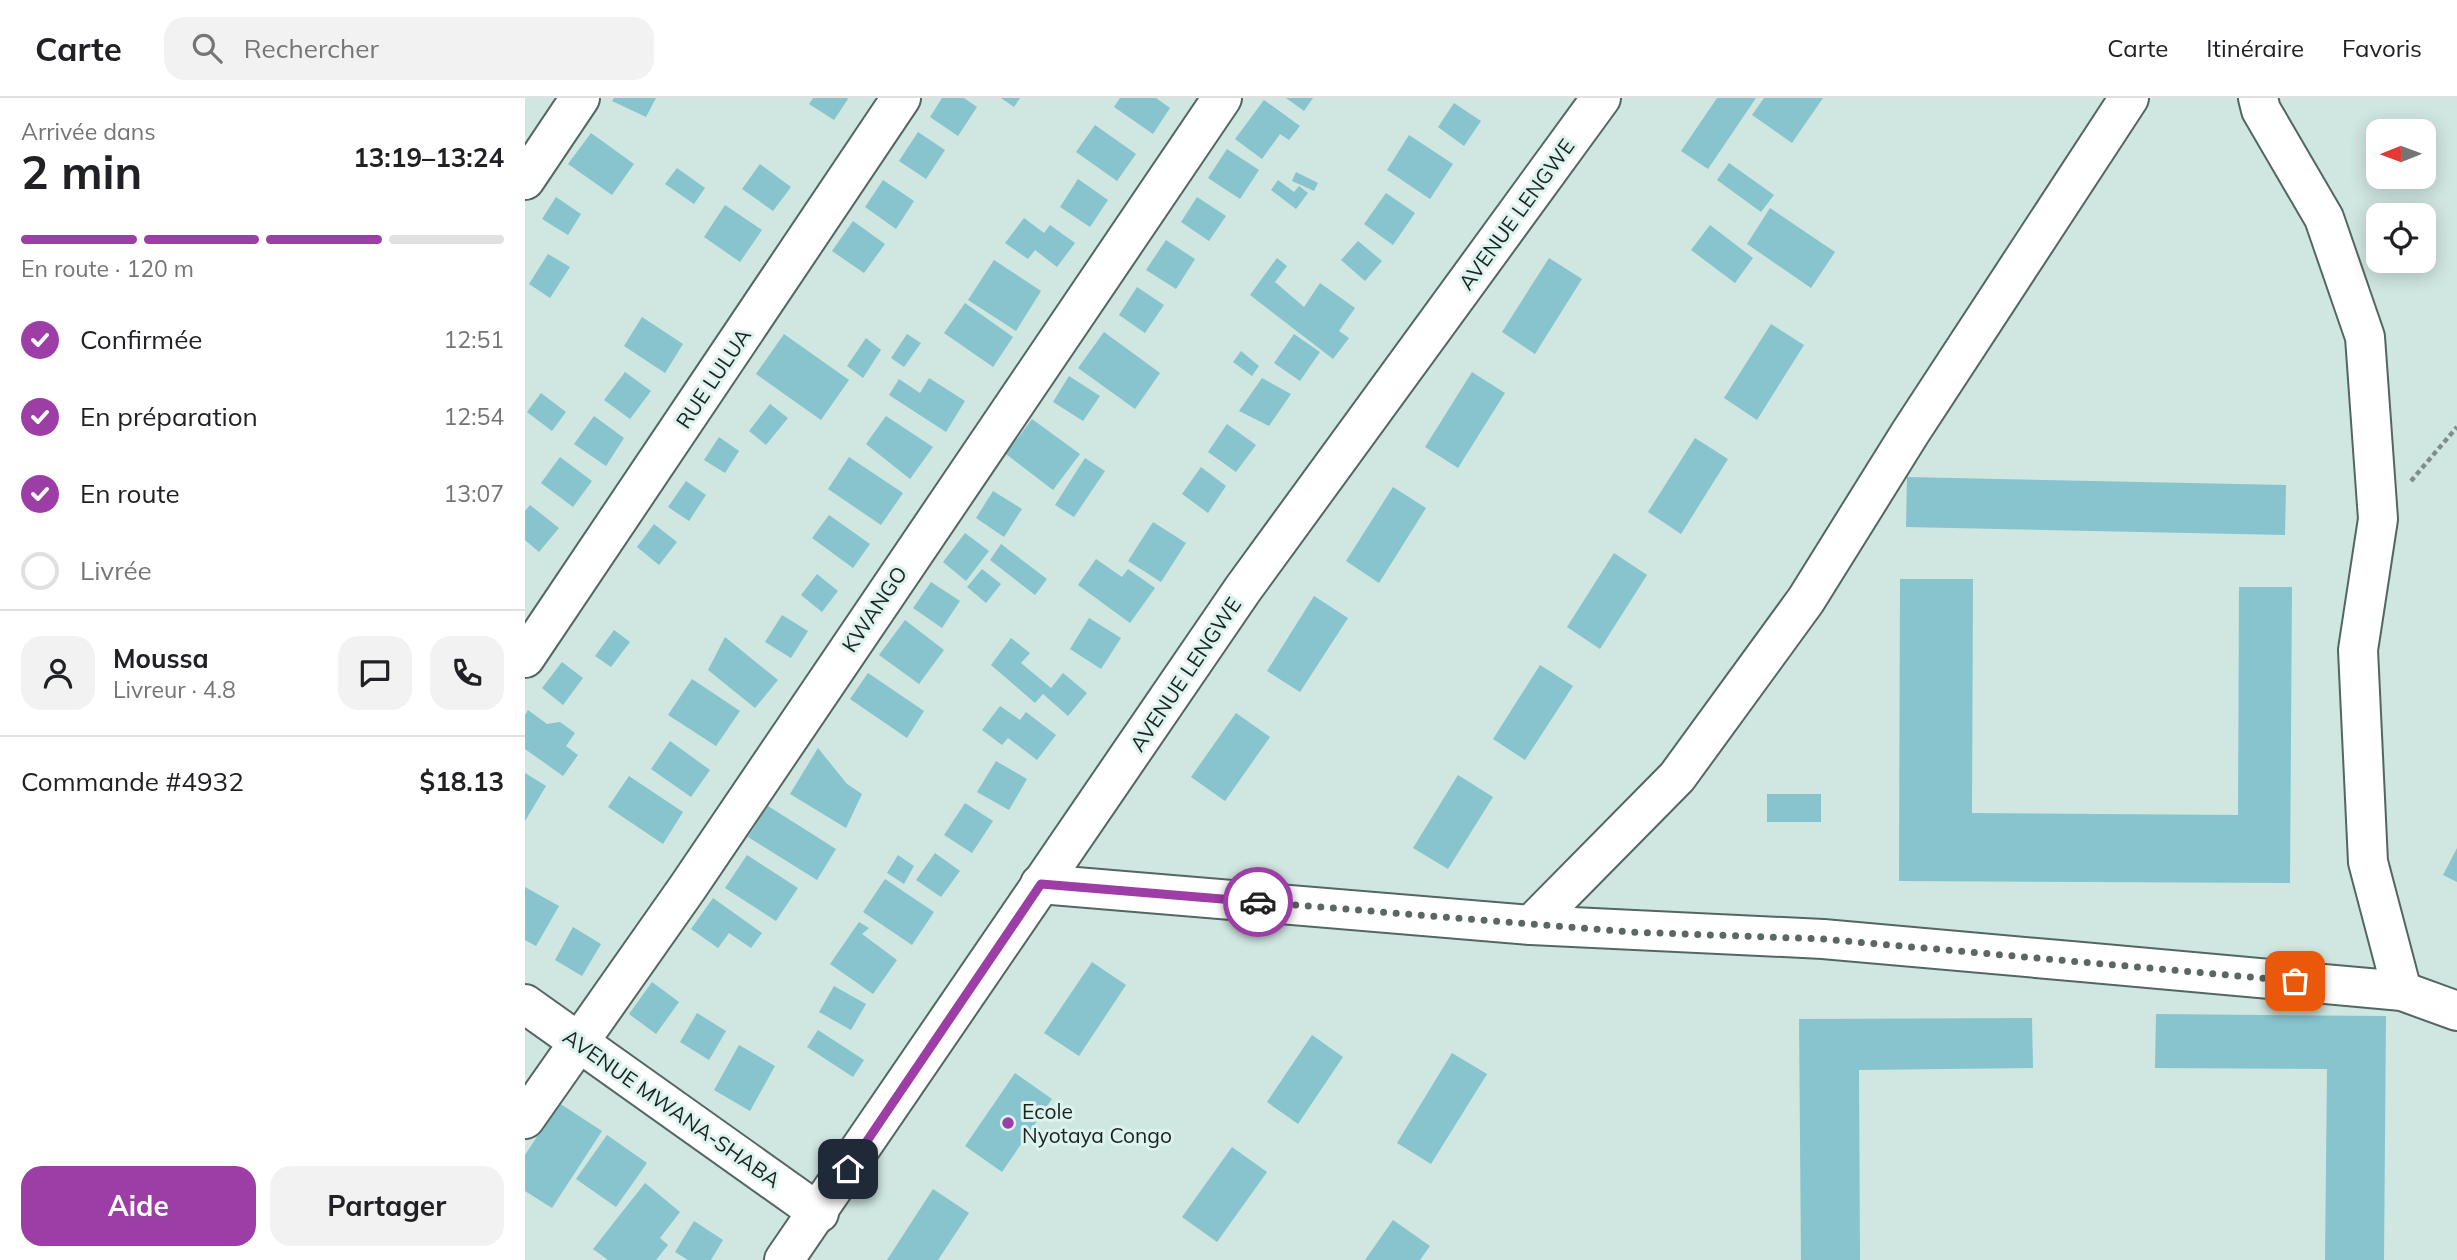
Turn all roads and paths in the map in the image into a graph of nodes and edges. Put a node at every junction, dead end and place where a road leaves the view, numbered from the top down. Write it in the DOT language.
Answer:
graph roads {
  1 [pos="580,98"];
  2 [pos="901,98"];
  3 [pos="1221,98"];
  4 [pos="1601,98"];
  5 [pos="2129,98"];
  6 [pos="2258,98"];
  7 [pos="525,180"];
  8 [pos="2457,427"];
  9 [pos="2378,519"];
  10 [pos="525,657"];
  11 [pos="1041,884"];
  12 [pos="1531,925"];
  13 [pos="2402,991"];
  14 [pos="525,1004"];
  15 [pos="2457,1011"];
  16 [pos="579,1041"];
  17 [pos="525,1119"];
  18 [pos="819,1213"];
  19 [pos="784,1260"];
  1 -- 7 [label="street"];
  2 -- 10 [label="street, RUE LULUA"];
  3 -- 16 [label="street, KWANGO"];
  4 -- 11 [label="street, AVENUE LENGWE"];
  5 -- 12 [label="street"];
  6 -- 9 [label="street"];
  8 -- 9 [label="path"];
  9 -- 13 [label="street"];
  11 -- 12 [label="street"];
  11 -- 18 [label="street, AVENUE LENGWE"];
  12 -- 13 [label="street"];
  13 -- 15 [label="street"];
  14 -- 16 [label="street, AVENUE MWANA-SHABA"];
  16 -- 17 [label="street, KWANGO"];
  16 -- 18 [label="street, AVENUE MWANA-SHABA"];
  18 -- 19 [label="street, AVENUE LENGWE"];
}
